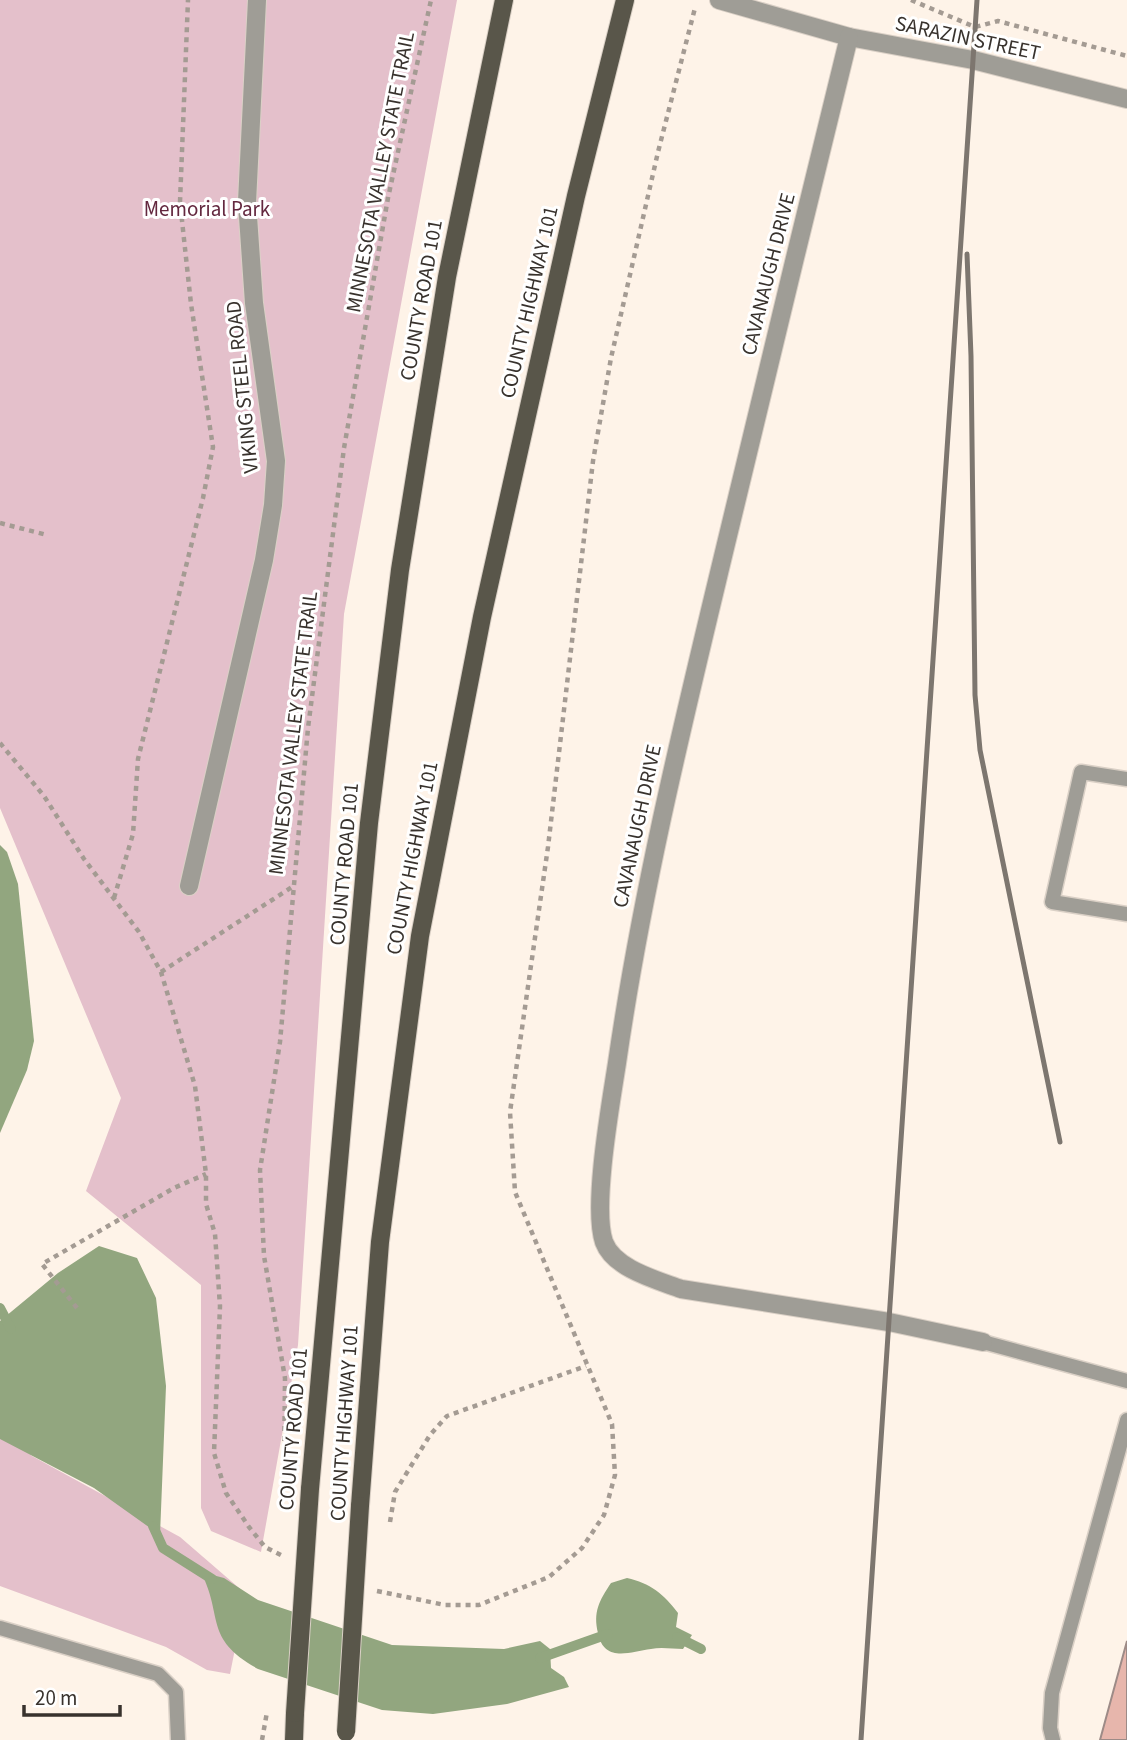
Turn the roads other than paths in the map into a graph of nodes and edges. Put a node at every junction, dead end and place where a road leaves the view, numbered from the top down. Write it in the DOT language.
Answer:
graph roads {
  1 [pos="257,0"];
  2 [pos="504,0"];
  3 [pos="625,0"];
  4 [pos="719,0"];
  5 [pos="849,37"];
  6 [pos="1127,99"];
  7 [pos="1127,779"];
  8 [pos="188,886"];
  9 [pos="1127,914"];
  10 [pos="983,1342"];
  11 [pos="1127,1381"];
  12 [pos="1127,1420"];
  13 [pos="1125,1437"];
  14 [pos="0,1628"];
  15 [pos="345,1736"];
  16 [pos="178,1740"];
  17 [pos="294,1740"];
  18 [pos="1053,1740"];
  1 -- 8 [label="street, VIKING STEEL ROAD"];
  2 -- 17 [label="main road, COUNTY ROAD 101, bridge"];
  3 -- 15 [label="main road, COUNTY HIGHWAY 101, bridge"];
  4 -- 5 [label="street, SARAZIN STREET"];
  5 -- 6 [label="street, SARAZIN STREET"];
  5 -- 10 [label="street, CAVANAUGH DRIVE"];
  7 -- 9 [label="lane"];
  10 -- 11 [label="lane"];
  12 -- 13 [label="lane"];
  13 -- 18 [label="lane"];
  14 -- 16 [label="lane"];
}
